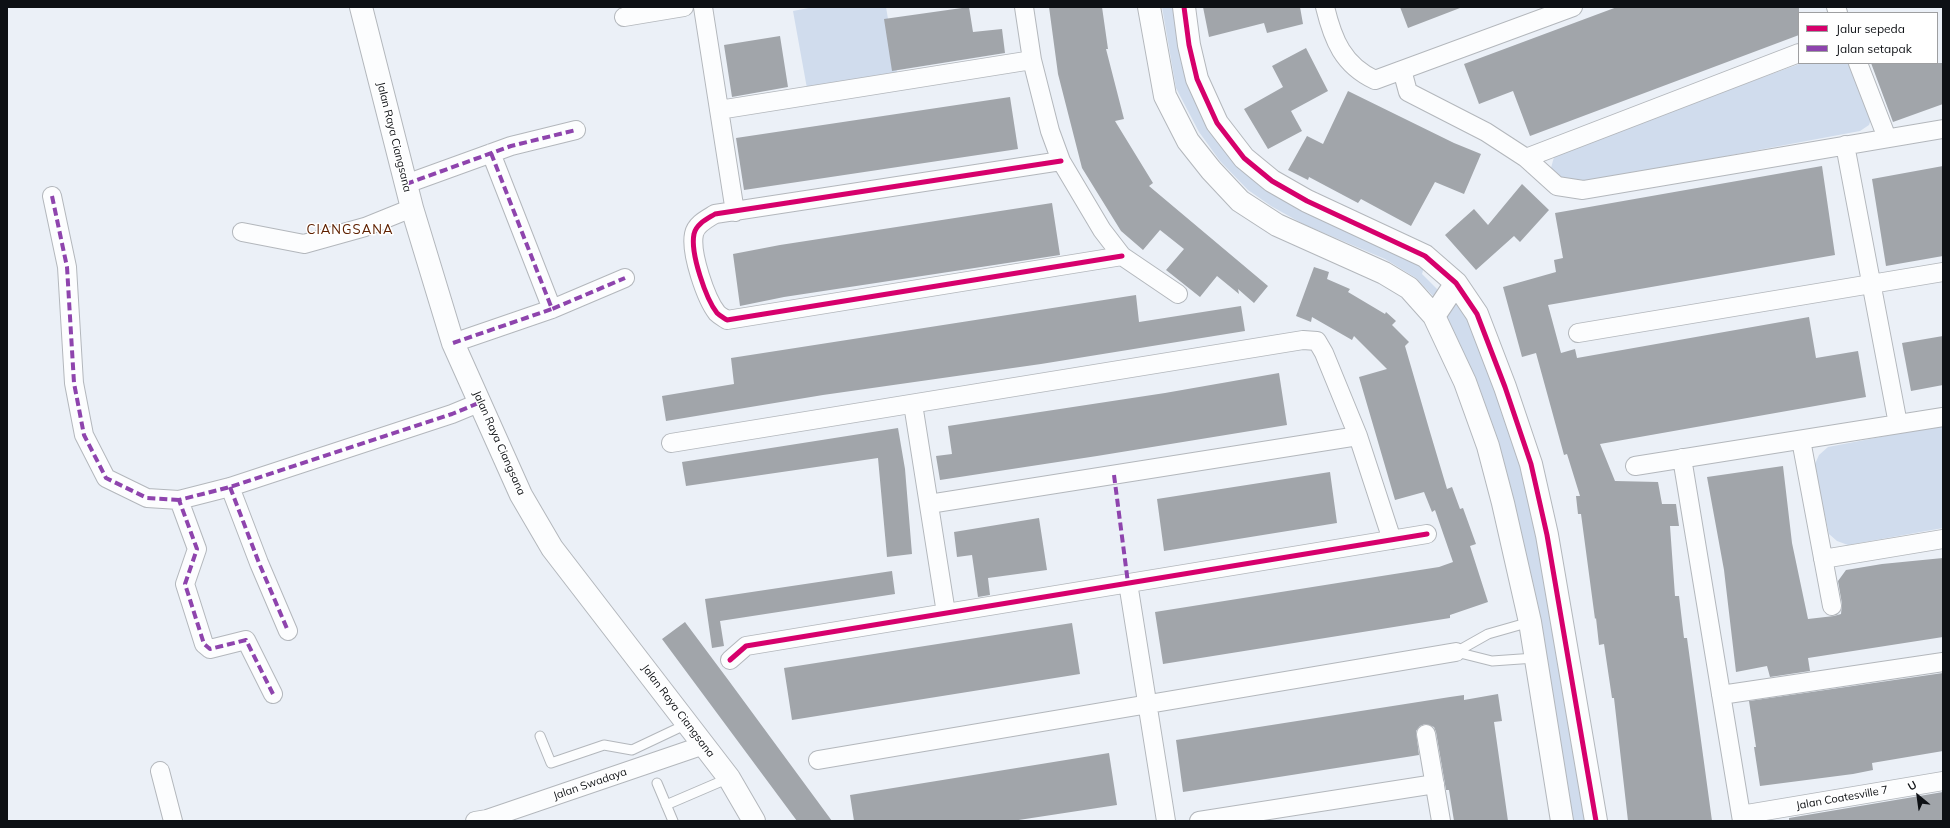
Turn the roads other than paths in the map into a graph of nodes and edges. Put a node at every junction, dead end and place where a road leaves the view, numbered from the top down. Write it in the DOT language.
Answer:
graph roads {
  1 [pos="361,7"];
  2 [pos="684,7"];
  3 [pos="703,7"];
  4 [pos="1024,7"];
  5 [pos="1149,7"];
  6 [pos="1184,7"];
  7 [pos="1325,7"];
  8 [pos="1573,7"];
  9 [pos="624,17"];
  10 [pos="1798,53"];
  11 [pos="1032,60"];
  12 [pos="1858,64"];
  13 [pos="1402,70"];
  14 [pos="719,110"];
  15 [pos="1943,129"];
  16 [pos="576,130"];
  17 [pos="1887,138"];
  18 [pos="1845,145"];
  19 [pos="491,154"];
  20 [pos="1526,158"];
  21 [pos="1062,161"];
  22 [pos="406,184"];
  23 [pos="52,196"];
  24 [pos="412,208"];
  25 [pos="735,212"];
  26 [pos="242,232"];
  27 [pos="1122,256"];
  28 [pos="1943,272"];
  29 [pos="626,278"];
  30 [pos="1456,283"];
  31 [pos="1872,284"];
  32 [pos="1178,294"];
  33 [pos="552,309"];
  34 [pos="1434,316"];
  35 [pos="1578,333"];
  36 [pos="453,343"];
  37 [pos="481,402"];
  38 [pos="913,404"];
  39 [pos="1943,417"];
  40 [pos="1898,424"];
  41 [pos="1358,436"];
  42 [pos="1801,440"];
  43 [pos="671,442"];
  44 [pos="1682,458"];
  45 [pos="1635,466"];
  46 [pos="230,487"];
  47 [pos="179,500"];
  48 [pos="929,504"];
  49 [pos="1427,534"];
  50 [pos="1943,539"];
  51 [pos="1392,540"];
  52 [pos="1823,559"];
  53 [pos="1128,583"];
  54 [pos="1832,606"];
  55 [pos="946,612"];
  56 [pos="1530,622"];
  57 [pos="288,631"];
  58 [pos="1456,652"];
  59 [pos="1535,658"];
  60 [pos="730,660"];
  61 [pos="1943,662"];
  62 [pos="273,694"];
  63 [pos="1721,695"];
  64 [pos="1148,705"];
  65 [pos="689,724"];
  66 [pos="1426,734"];
  67 [pos="540,736"];
  68 [pos="704,745"];
  69 [pos="818,760"];
  70 [pos="160,771"];
  71 [pos="730,778"];
  72 [pos="1943,781"];
  73 [pos="657,782"];
  74 [pos="1435,784"];
  75 [pos="666,805"];
  76 [pos="1742,818"];
  77 [pos="173,821"];
  78 [pos="475,821"];
  79 [pos="673,821"];
  80 [pos="754,821"];
  81 [pos="1166,821"];
  82 [pos="1199,821"];
  83 [pos="1441,821"];
  84 [pos="1562,821"];
  85 [pos="1596,821"];
  1 -- 22 [label="street, Jalan Raya Ciangsana"];
  2 -- 9 [label="street"];
  3 -- 14 [label="street"];
  4 -- 11 [label="street"];
  5 -- 34 [label="street"];
  6 -- 30 [label="street"];
  7 -- 13 [label="street"];
  8 -- 13 [label="street"];
  10 -- 20 [label="street"];
  11 -- 14 [label="street"];
  11 -- 21 [label="street"];
  12 -- 17 [label="street"];
  13 -- 20 [label="street"];
  14 -- 25 [label="street"];
  15 -- 17 [label="street"];
  16 -- 19 [label="street"];
  17 -- 18 [label="street"];
  18 -- 20 [label="street"];
  18 -- 31 [label="street"];
  19 -- 22 [label="street"];
  19 -- 33 [label="street"];
  21 -- 25 [label="street"];
  21 -- 27 [label="street"];
  22 -- 24 [label="street, Jalan Raya Ciangsana"];
  23 -- 47 [label="street"];
  24 -- 26 [label="street"];
  24 -- 36 [label="street, Jalan Raya Ciangsana"];
  25 -- 27 [label="street"];
  27 -- 32 [label="street"];
  28 -- 31 [label="street"];
  29 -- 33 [label="street"];
  30 -- 34 [label="street"];
  30 -- 85 [label="street"];
  31 -- 35 [label="street"];
  31 -- 40 [label="street"];
  33 -- 36 [label="street"];
  34 -- 56 [label="street"];
  36 -- 37 [label="street, Jalan Raya Ciangsana"];
  37 -- 46 [label="street"];
  37 -- 65 [label="street, Jalan Raya Ciangsana"];
  38 -- 41 [label="street"];
  38 -- 43 [label="street"];
  38 -- 48 [label="street"];
  39 -- 40 [label="street"];
  40 -- 42 [label="street"];
  41 -- 48 [label="street"];
  41 -- 51 [label="street"];
  42 -- 44 [label="street"];
  42 -- 52 [label="street"];
  44 -- 45 [label="street"];
  44 -- 63 [label="street"];
  46 -- 47 [label="street"];
  46 -- 57 [label="street"];
  47 -- 62 [label="street"];
  48 -- 55 [label="street"];
  49 -- 51 [label="street"];
  50 -- 52 [label="street"];
  51 -- 53 [label="street"];
  52 -- 54 [label="street"];
  53 -- 55 [label="street"];
  53 -- 64 [label="street"];
  55 -- 60 [label="street"];
  56 -- 58 [label="lane"];
  56 -- 59 [label="street"];
  58 -- 59 [label="lane"];
  58 -- 64 [label="street"];
  59 -- 84 [label="street"];
  61 -- 63 [label="street"];
  63 -- 76 [label="street"];
  64 -- 69 [label="street"];
  64 -- 81 [label="street"];
  65 -- 67 [label="lane"];
  65 -- 68 [label="street, Jalan Raya Ciangsana"];
  66 -- 74 [label="street"];
  68 -- 71 [label="street, Jalan Raya Ciangsana"];
  68 -- 78 [label="street, Jalan Swadaya"];
  70 -- 77 [label="street"];
  71 -- 75 [label="lane"];
  71 -- 80 [label="street, Jalan Raya Ciangsana"];
  72 -- 76 [label="street, Jalan Coatesville 7"];
  73 -- 75 [label="lane"];
  74 -- 82 [label="street"];
  74 -- 83 [label="street"];
  75 -- 79 [label="lane"];
}
